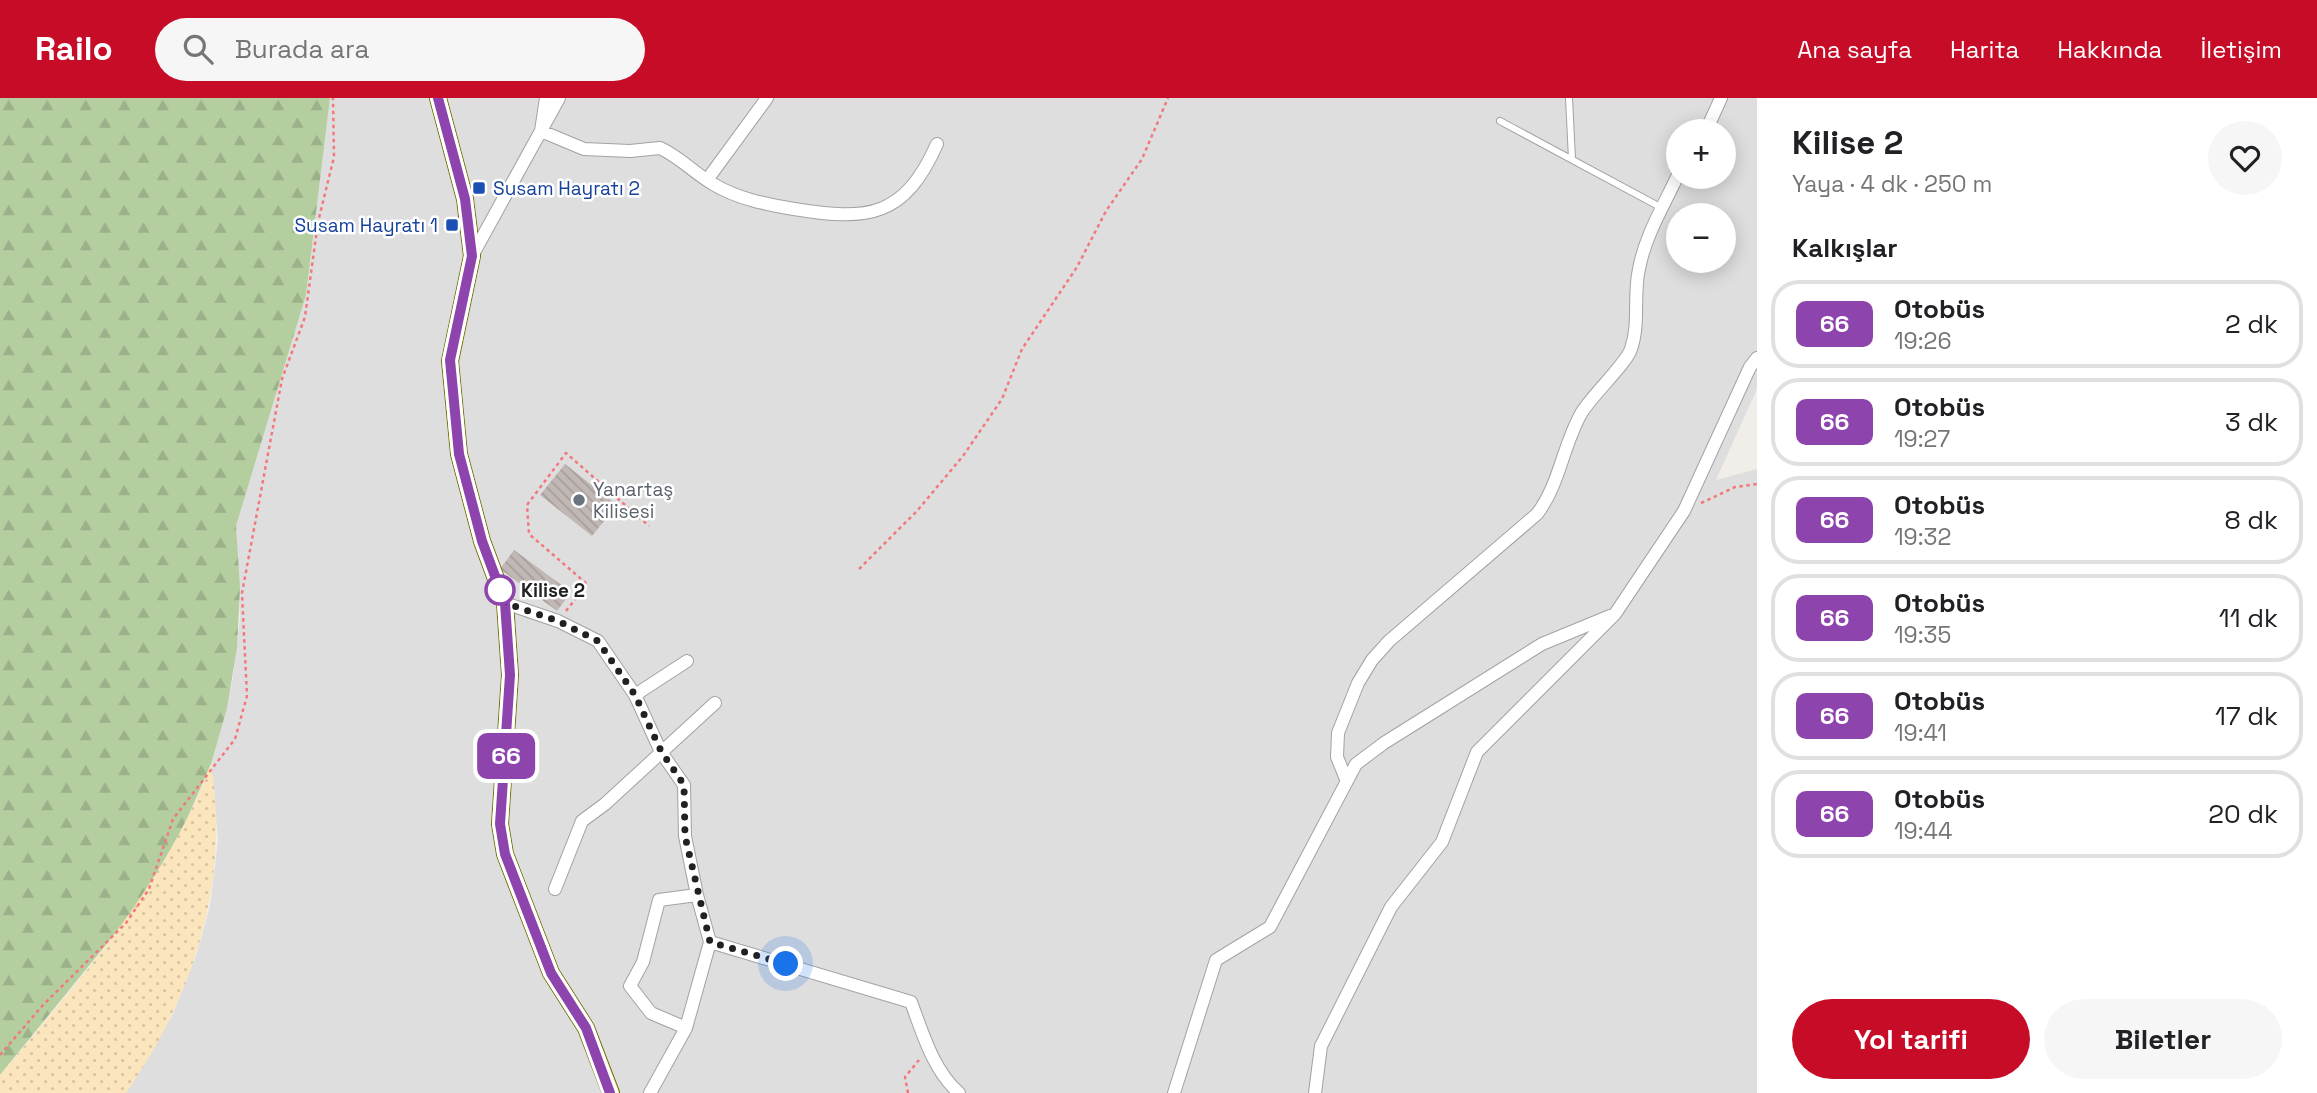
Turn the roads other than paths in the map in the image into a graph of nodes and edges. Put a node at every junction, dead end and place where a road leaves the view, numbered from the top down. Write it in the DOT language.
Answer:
graph roads {
  1 [pos="438,98"];
  2 [pos="546,98"];
  3 [pos="559,98"];
  4 [pos="768,98"];
  5 [pos="1569,98"];
  6 [pos="1721,98"];
  7 [pos="1711,119"];
  8 [pos="1500,121"];
  9 [pos="541,131"];
  10 [pos="937,144"];
  11 [pos="1572,159"];
  12 [pos="707,180"];
  13 [pos="1671,189"];
  14 [pos="1662,208"];
  15 [pos="472,256"];
  16 [pos="1757,358"];
  17 [pos="505,603"];
  18 [pos="1615,614"];
  19 [pos="687,661"];
  20 [pos="635,695"];
  21 [pos="715,703"];
  22 [pos="661,751"];
  23 [pos="1346,779"];
  24 [pos="555,889"];
  25 [pos="697,895"];
  26 [pos="710,942"];
  27 [pos="686,1028"];
  28 [pos="611,1093"];
  29 [pos="650,1093"];
  30 [pos="959,1093"];
  31 [pos="1174,1093"];
  32 [pos="1315,1093"];
  1 -- 15 [label="street"];
  2 -- 9 [label="street"];
  3 -- 9 [label="street"];
  4 -- 12 [label="street"];
  5 -- 11 [label="lane"];
  6 -- 7 [label="street"];
  8 -- 11 [label="lane"];
  9 -- 12 [label="street"];
  9 -- 15 [label="street"];
  10 -- 12 [label="street"];
  11 -- 14 [label="lane"];
  13 -- 14 [label="street"];
  14 -- 23 [label="street"];
  15 -- 17 [label="street"];
  16 -- 18 [label="street"];
  17 -- 20 [label="street"];
  17 -- 28 [label="street"];
  18 -- 23 [label="street"];
  18 -- 32 [label="street"];
  19 -- 20 [label="street"];
  20 -- 22 [label="street"];
  21 -- 22 [label="street"];
  22 -- 24 [label="street"];
  22 -- 25 [label="street"];
  23 -- 31 [label="street"];
  25 -- 26 [label="street"];
  25 -- 27 [label="street"];
  26 -- 27 [label="street"];
  26 -- 30 [label="street"];
  27 -- 29 [label="street"];
}
